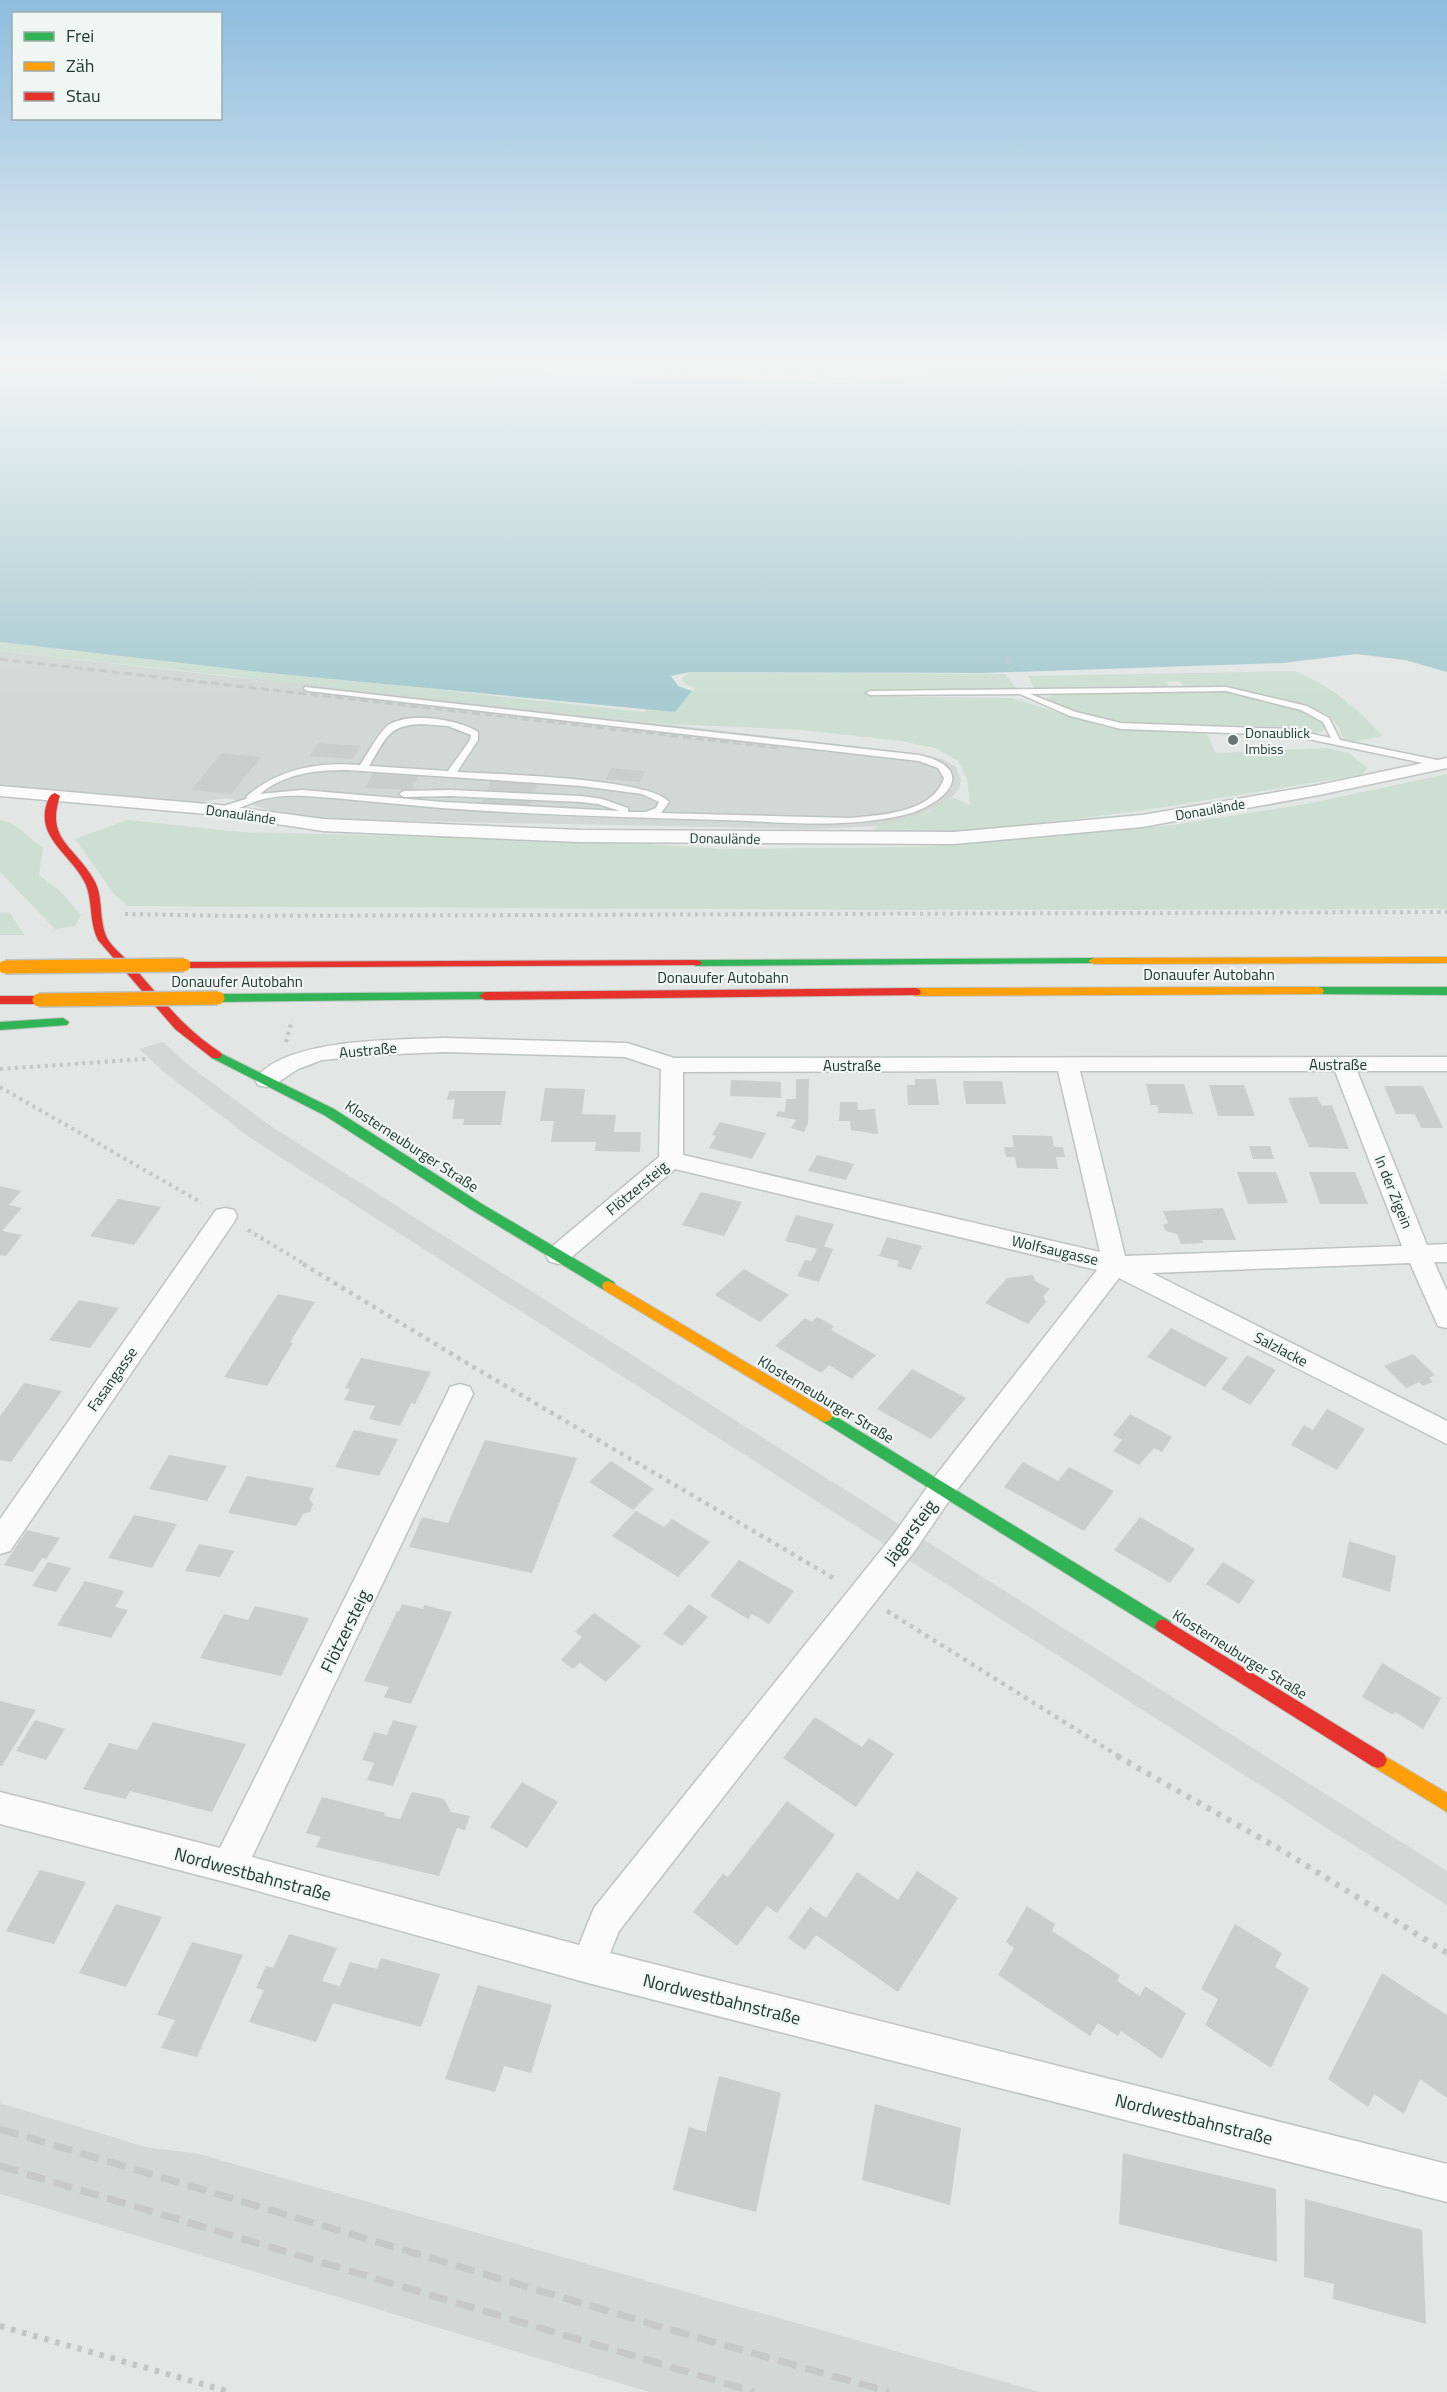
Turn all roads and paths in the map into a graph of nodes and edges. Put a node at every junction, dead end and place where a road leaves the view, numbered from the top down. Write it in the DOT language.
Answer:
graph roads {
  1 [pos="1007,657"];
  2 [pos="1012,672"];
  3 [pos="308,689"];
  4 [pos="870,693"];
  5 [pos="1020,693"];
  6 [pos="1337,742"];
  7 [pos="1444,764"];
  8 [pos="363,768"];
  9 [pos="451,774"];
  10 [pos="0,791"];
  11 [pos="55,796"];
  12 [pos="245,803"];
  13 [pos="219,810"];
  14 [pos="643,815"];
  15 [pos="1447,912"];
  16 [pos="96,914"];
  17 [pos="1447,960"];
  18 [pos="2,967"];
  19 [pos="1447,991"];
  20 [pos="218,998"];
  21 [pos="0,1000"];
  22 [pos="118,1013"];
  23 [pos="292,1018"];
  24 [pos="68,1021"];
  25 [pos="0,1026"];
  26 [pos="283,1051"];
  27 [pos="146,1059"];
  28 [pos="1067,1064"];
  29 [pos="1447,1064"];
  30 [pos="672,1065"];
  31 [pos="1343,1065"];
  32 [pos="0,1069"];
  33 [pos="266,1080"];
  34 [pos="0,1087"];
  35 [pos="671,1160"];
  36 [pos="225,1216"];
  37 [pos="1447,1253"];
  38 [pos="1418,1254"];
  39 [pos="558,1255"];
  40 [pos="1115,1264"];
  41 [pos="1447,1319"];
  42 [pos="460,1394"];
  43 [pos="1447,1433"];
  44 [pos="943,1487"];
  45 [pos="0,1542"];
  46 [pos="862,1595"];
  47 [pos="1447,1803"];
  48 [pos="0,1808"];
  49 [pos="229,1867"];
  50 [pos="1447,1953"];
  51 [pos="588,1965"];
  52 [pos="1447,2183"];
  53 [pos="0,2326"];
  54 [pos="230,2392"];
  1 -- 2 [label="path"];
  3 -- 14 [label="lane"];
  4 -- 5 [label="lane"];
  5 -- 6 [label="lane"];
  5 -- 6 [label="lane"];
  6 -- 7 [label="lane"];
  7 -- 13 [label="street, Donaulände"];
  8 -- 9 [label="lane"];
  8 -- 9 [label="lane"];
  8 -- 12 [label="lane"];
  9 -- 14 [label="lane"];
  10 -- 11 [label="street, Donaulände"];
  11 -- 13 [label="street, Donaulände"];
  11 -- 16 [label="main road, Klosterneuburger Straße"];
  12 -- 13 [label="lane"];
  12 -- 14 [label="lane"];
  15 -- 16 [label="path"];
  16 -- 33 [label="main road, Klosterneuburger Straße"];
  17 -- 18 [label="main road, Donauufer Autobahn, bridge"];
  19 -- 20 [label="main road, Donauufer Autobahn"];
  20 -- 21 [label="main road, Donauufer Autobahn, bridge"];
  20 -- 22 [label="main road, bridge"];
  23 -- 26 [label="path"];
  24 -- 25 [label="main road"];
  27 -- 32 [label="path"];
  28 -- 30 [label="street, Austraße"];
  28 -- 31 [label="street, Austraße"];
  28 -- 40 [label="street"];
  29 -- 31 [label="street, Austraße"];
  30 -- 33 [label="street, Austraße"];
  30 -- 35 [label="street, Flötzersteig"];
  31 -- 38 [label="street, In der Zigein"];
  33 -- 39 [label="main road, Klosterneuburger Straße"];
  34 -- 36 [label="path"];
  35 -- 39 [label="street, Flötzersteig"];
  35 -- 40 [label="street, Wolfsaugasse"];
  36 -- 45 [label="street, Fasangasse"];
  36 -- 46 [label="path"];
  37 -- 38 [label="street, Wolfsaugasse"];
  38 -- 40 [label="street, Wolfsaugasse"];
  38 -- 41 [label="street, In der Zigein"];
  39 -- 44 [label="main road, Klosterneuburger Straße"];
  40 -- 43 [label="street, Salzlacke"];
  40 -- 44 [label="street, Jägersteig"];
  42 -- 49 [label="street, Flötzersteig"];
  44 -- 46 [label="street, Jägersteig"];
  44 -- 47 [label="main road, Klosterneuburger Straße"];
  46 -- 50 [label="path"];
  46 -- 51 [label="street, Jägersteig"];
  48 -- 49 [label="street, Nordwestbahnstraße"];
  49 -- 51 [label="street, Nordwestbahnstraße"];
  51 -- 52 [label="street, Nordwestbahnstraße"];
  53 -- 54 [label="path"];
}
